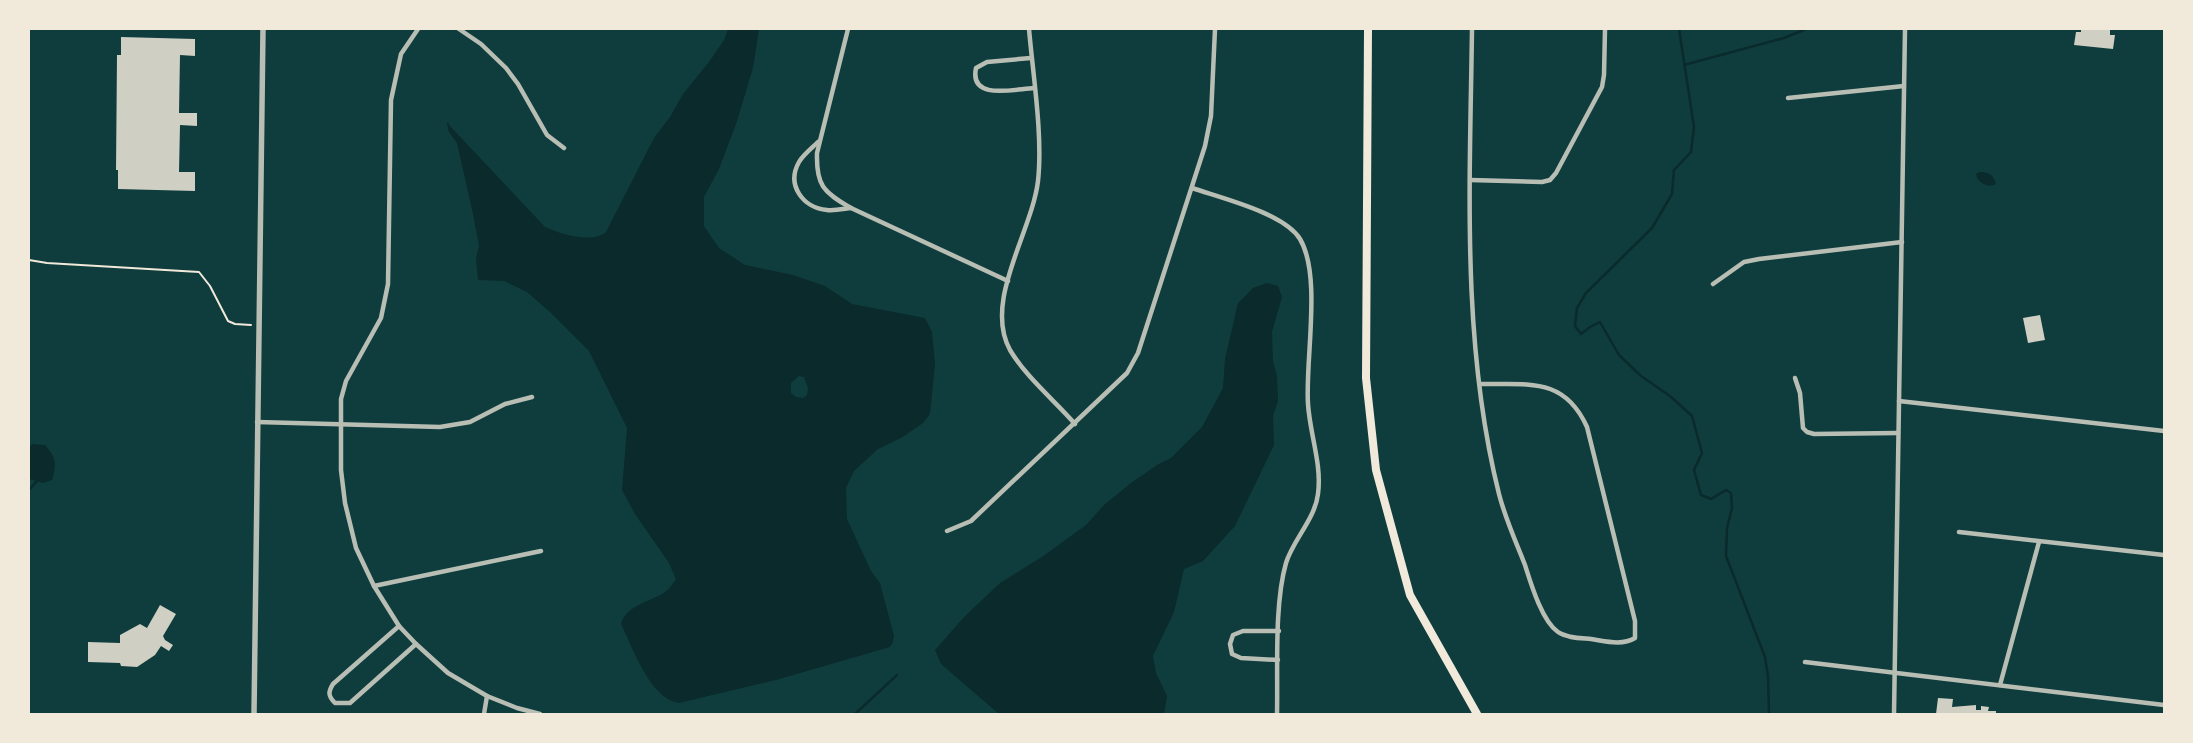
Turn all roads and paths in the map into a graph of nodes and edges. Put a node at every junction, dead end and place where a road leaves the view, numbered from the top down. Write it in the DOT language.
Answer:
graph roads {
  1 [pos="263,29"];
  2 [pos="418,29"];
  3 [pos="459,29"];
  4 [pos="848,29"];
  5 [pos="1029,29"];
  6 [pos="1215,29"];
  7 [pos="1368,29"];
  8 [pos="1472,29"];
  9 [pos="1605,29"];
  10 [pos="1905,29"];
  11 [pos="1031,58"];
  12 [pos="1904,86"];
  13 [pos="1034,88"];
  14 [pos="1788,98"];
  15 [pos="819,141"];
  16 [pos="564,148"];
  17 [pos="1470,180"];
  18 [pos="1192,188"];
  19 [pos="851,208"];
  20 [pos="1902,242"];
  21 [pos="29,260"];
  22 [pos="1008,280"];
  23 [pos="1713,284"];
  24 [pos="258,325"];
  25 [pos="1795,378"];
  26 [pos="1480,384"];
  27 [pos="532,397"];
  28 [pos="1899,401"];
  29 [pos="258,422"];
  30 [pos="1075,424"];
  31 [pos="342,425"];
  32 [pos="2164,431"];
  33 [pos="1898,433"];
  34 [pos="947,531"];
  35 [pos="1959,532"];
  36 [pos="2039,542"];
  37 [pos="541,551"];
  38 [pos="2164,555"];
  39 [pos="374,586"];
  40 [pos="399,626"];
  41 [pos="1279,632"];
  42 [pos="416,644"];
  43 [pos="1278,660"];
  44 [pos="1805,662"];
  45 [pos="1894,673"];
  46 [pos="2000,685"];
  47 [pos="486,696"];
  48 [pos="2164,704"];
  49 [pos="254,714"];
  50 [pos="484,714"];
  51 [pos="540,714"];
  52 [pos="1277,714"];
  53 [pos="1477,714"];
  54 [pos="1894,714"];
  1 -- 24 [label="street"];
  2 -- 31 [label="street"];
  3 -- 16 [label="street"];
  4 -- 15 [label="street"];
  5 -- 11 [label="street"];
  6 -- 18 [label="street"];
  7 -- 53 [label="main road"];
  8 -- 17 [label="street"];
  9 -- 17 [label="street"];
  10 -- 12 [label="street"];
  11 -- 13 [label="street"];
  11 -- 13 [label="street"];
  12 -- 14 [label="street"];
  12 -- 20 [label="street"];
  13 -- 22 [label="street"];
  15 -- 19 [label="street"];
  15 -- 19 [label="street"];
  17 -- 26 [label="street"];
  18 -- 30 [label="street"];
  18 -- 41 [label="street"];
  19 -- 22 [label="street"];
  20 -- 23 [label="street"];
  20 -- 28 [label="street"];
  21 -- 24 [label="path"];
  22 -- 30 [label="street"];
  24 -- 29 [label="street"];
  25 -- 33 [label="street"];
  26 -- 26 [label="street"];
  27 -- 31 [label="street"];
  28 -- 32 [label="street"];
  28 -- 33 [label="street"];
  29 -- 31 [label="street"];
  29 -- 49 [label="street"];
  30 -- 34 [label="street"];
  31 -- 39 [label="street"];
  33 -- 45 [label="street"];
  35 -- 36 [label="street"];
  36 -- 38 [label="street"];
  36 -- 46 [label="street"];
  37 -- 39 [label="street"];
  39 -- 40 [label="street"];
  40 -- 42 [label="street"];
  40 -- 42 [label="street"];
  41 -- 43 [label="street"];
  41 -- 43 [label="street"];
  42 -- 47 [label="street"];
  43 -- 52 [label="street"];
  44 -- 45 [label="street"];
  45 -- 46 [label="street"];
  45 -- 54 [label="street"];
  46 -- 48 [label="street"];
  47 -- 50 [label="street"];
  47 -- 51 [label="street"];
}
